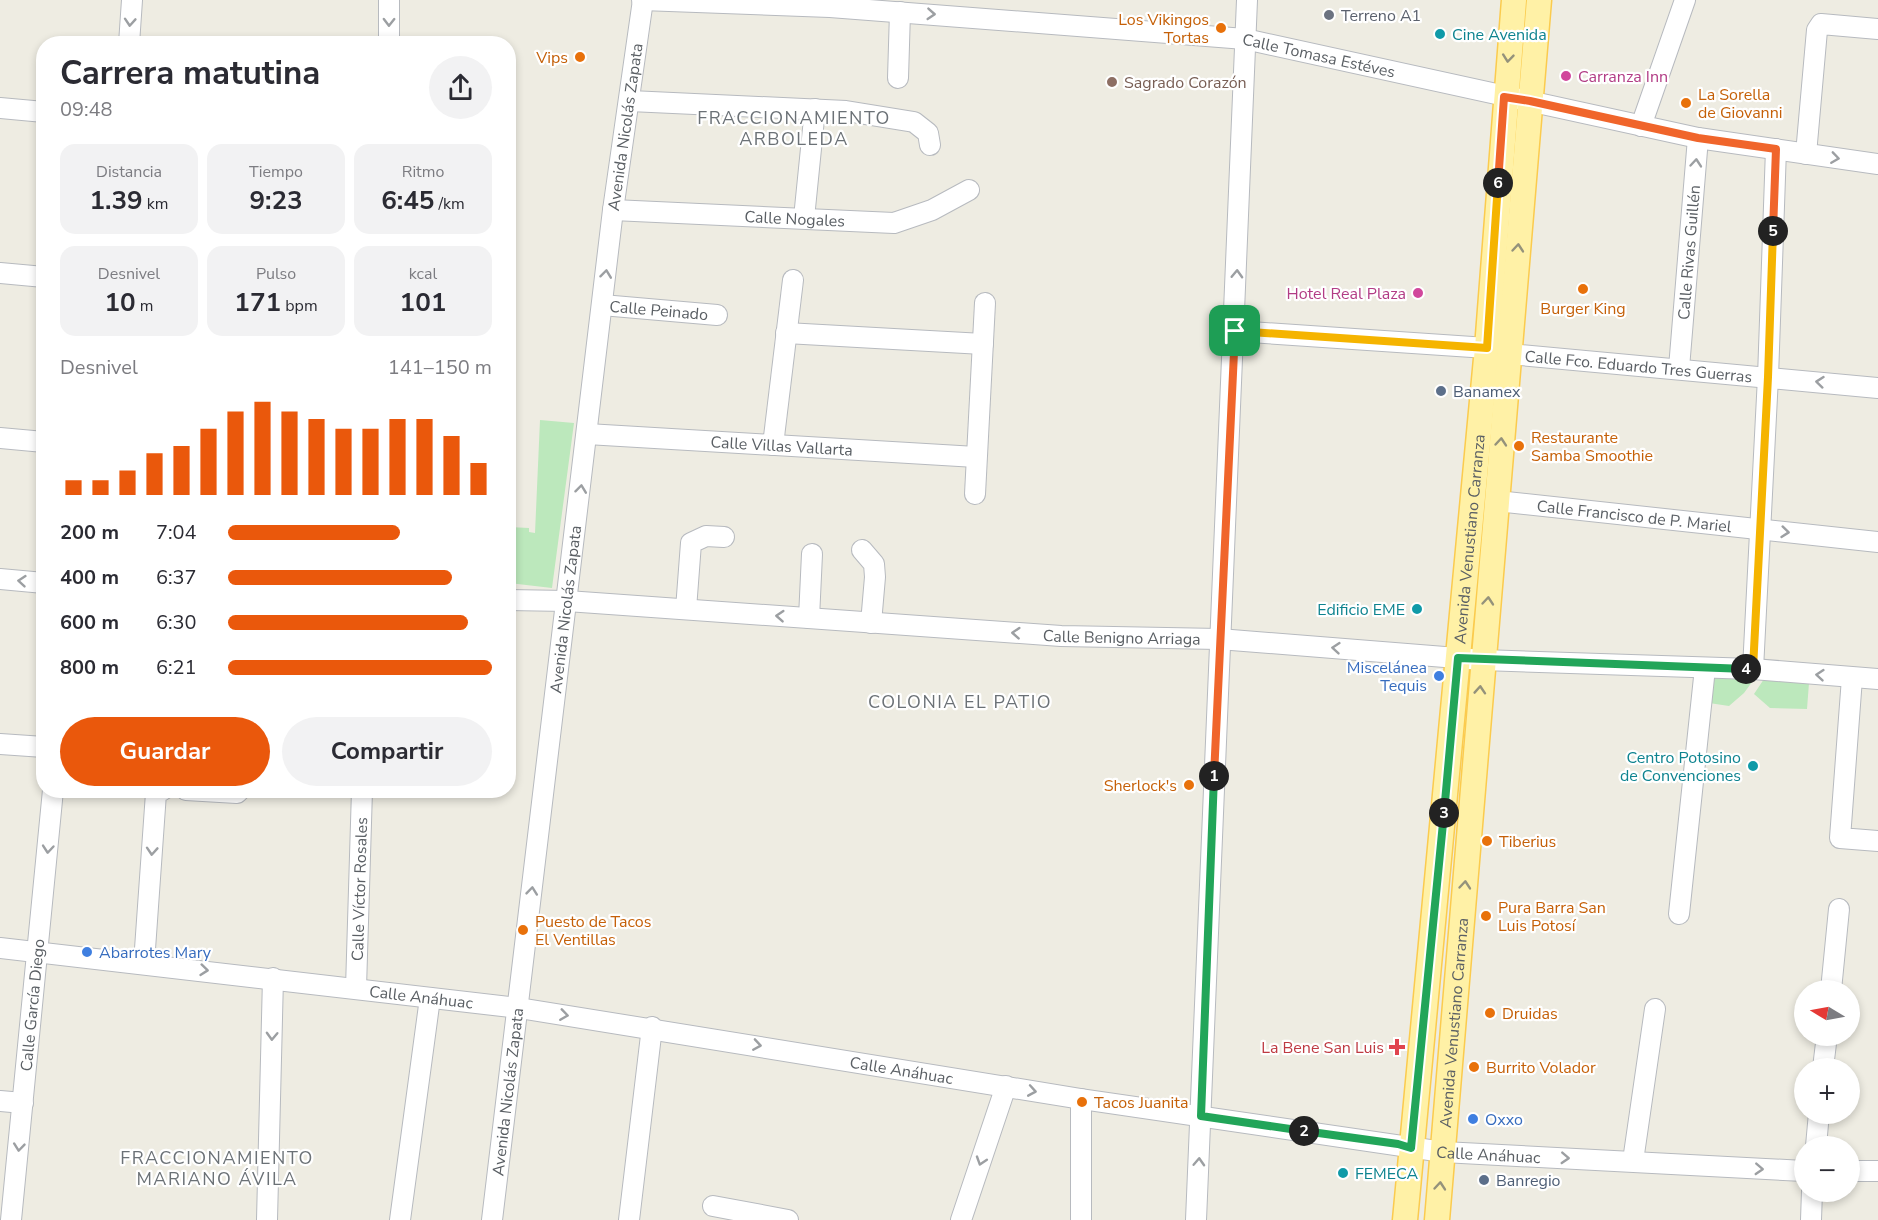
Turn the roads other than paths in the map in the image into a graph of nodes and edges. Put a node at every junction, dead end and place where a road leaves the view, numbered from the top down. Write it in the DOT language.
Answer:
graph roads {
  1 [pos="132,0"];
  2 [pos="389,0"];
  3 [pos="642,0"];
  4 [pos="1247,0"];
  5 [pos="1514,0"];
  6 [pos="1539,0"];
  7 [pos="1685,0"];
  8 [pos="900,12"];
  9 [pos="1878,29"];
  10 [pos="130,36"];
  11 [pos="389,36"];
  12 [pos="1245,39"];
  13 [pos="898,78"];
  14 [pos="1504,97"];
  15 [pos="1530,101"];
  16 [pos="629,107"];
  17 [pos="0,108"];
  18 [pos="36,111"];
  19 [pos="814,115"];
  20 [pos="1641,126"];
  21 [pos="1698,138"];
  22 [pos="930,145"];
  23 [pos="1776,149"];
  24 [pos="1806,154"];
  25 [pos="1878,164"];
  26 [pos="969,190"];
  27 [pos="613,210"];
  28 [pos="804,218"];
  29 [pos="0,273"];
  30 [pos="36,276"];
  31 [pos="793,279"];
  32 [pos="985,303"];
  33 [pos="602,305"];
  34 [pos="717,315"];
  35 [pos="1235,331"];
  36 [pos="786,333"];
  37 [pos="983,344"];
  38 [pos="1498,351"];
  39 [pos="1678,368"];
  40 [pos="1768,377"];
  41 [pos="1878,388"];
  42 [pos="587,434"];
  43 [pos="0,438"];
  44 [pos="36,441"];
  45 [pos="773,445"];
  46 [pos="976,457"];
  47 [pos="975,494"];
  48 [pos="1497,501"];
  49 [pos="1759,529"];
  50 [pos="724,537"];
  51 [pos="1878,542"];
  52 [pos="862,550"];
  53 [pos="812,554"];
  54 [pos="0,579"];
  55 [pos="36,582"];
  56 [pos="516,600"];
  57 [pos="567,601"];
  58 [pos="686,609"];
  59 [pos="809,618"];
  60 [pos="871,623"];
  61 [pos="1219,639"];
  62 [pos="1458,658"];
  63 [pos="1482,660"];
  64 [pos="1705,668"];
  65 [pos="1753,669"];
  66 [pos="1852,678"];
  67 [pos="1878,679"];
  68 [pos="0,744"];
  69 [pos="36,746"];
  70 [pos="52,798"];
  71 [pos="156,798"];
  72 [pos="362,798"];
  73 [pos="1878,841"];
  74 [pos="1839,909"];
  75 [pos="1679,914"];
  76 [pos="0,948"];
  77 [pos="38,951"];
  78 [pos="144,963"];
  79 [pos="273,978"];
  80 [pos="1832,980"];
  81 [pos="356,988"];
  82 [pos="429,998"];
  83 [pos="519,1008"];
  84 [pos="1655,1009"];
  85 [pos="652,1027"];
  86 [pos="1006,1086"];
  87 [pos="1081,1099"];
  88 [pos="0,1101"];
  89 [pos="23,1103"];
  90 [pos="1201,1116"];
  91 [pos="1411,1148"];
  92 [pos="1443,1152"];
  93 [pos="1633,1161"];
  94 [pos="1794,1170"];
  95 [pos="1878,1171"];
  96 [pos="1860,1172"];
  97 [pos="1812,1202"];
  98 [pos="713,1206"];
  99 [pos="11,1220"];
  100 [pos="267,1220"];
  101 [pos="400,1220"];
  102 [pos="492,1220"];
  103 [pos="629,1220"];
  104 [pos="788,1220"];
  105 [pos="962,1220"];
  106 [pos="1082,1220"];
  107 [pos="1196,1220"];
  108 [pos="1405,1220"];
  109 [pos="1437,1220"];
  110 [pos="1811,1220"];
  1 -- 10 [label="street, one-way"];
  2 -- 11 [label="street, one-way"];
  3 -- 8 [label="street, Calle Tomasa Estéves"];
  3 -- 16 [label="street, Avenida Nicolás Zapata"];
  4 -- 12 [label="street"];
  5 -- 14 [label="main road, Avenida Venustiano Carranza, one-way"];
  6 -- 15 [label="main road, Avenida Venustiano Carranza"];
  7 -- 20 [label="street"];
  8 -- 12 [label="street, Calle Tomasa Estéves, one-way"];
  8 -- 13 [label="street"];
  9 -- 24 [label="street"];
  12 -- 14 [label="street, Calle Tomasa Estéves"];
  35 -- 12 [label="street, one-way"];
  14 -- 15 [label="street, Calle Tomasa Estéves"];
  14 -- 38 [label="main road, Avenida Venustiano Carranza"];
  15 -- 20 [label="street, Calle Tomasa Estéves"];
  38 -- 15 [label="main road, Avenida Venustiano Carranza, one-way"];
  16 -- 19 [label="street"];
  16 -- 27 [label="street, Avenida Nicolás Zapata"];
  17 -- 18 [label="street"];
  19 -- 22 [label="street"];
  19 -- 28 [label="street"];
  20 -- 21 [label="street, Calle Tomasa Estéves"];
  21 -- 23 [label="street, Calle Tomasa Estéves"];
  39 -- 21 [label="street, Calle Rivas Guillén, one-way"];
  23 -- 24 [label="street, Calle Tomasa Estéves"];
  23 -- 40 [label="street"];
  24 -- 25 [label="street, Calle Tomasa Estéves, one-way"];
  26 -- 28 [label="street, Calle Nogales"];
  27 -- 28 [label="street, Calle Nogales"];
  33 -- 27 [label="street, Avenida Nicolás Zapata, one-way"];
  29 -- 30 [label="street"];
  31 -- 36 [label="street"];
  32 -- 37 [label="street"];
  33 -- 34 [label="street, Calle Peinado"];
  33 -- 42 [label="street, Avenida Nicolás Zapata"];
  35 -- 38 [label="street, Calle Fco. Eduardo Tres Guerras"];
  35 -- 61 [label="street"];
  36 -- 37 [label="street"];
  36 -- 45 [label="street"];
  37 -- 46 [label="street"];
  38 -- 39 [label="street, Calle Fco. Eduardo Tres Guerras"];
  48 -- 38 [label="main road, Avenida Venustiano Carranza, one-way"];
  38 -- 62 [label="main road, Avenida Venustiano Carranza"];
  39 -- 40 [label="street, Calle Fco. Eduardo Tres Guerras"];
  41 -- 40 [label="street, Calle Fco. Eduardo Tres Guerras, one-way"];
  40 -- 49 [label="street"];
  42 -- 45 [label="street, Calle Villas Vallarta"];
  57 -- 42 [label="street, Avenida Nicolás Zapata, one-way"];
  43 -- 44 [label="street"];
  45 -- 46 [label="street, Calle Villas Vallarta"];
  46 -- 47 [label="street"];
  48 -- 49 [label="street, Calle Francisco de P. Mariel"];
  63 -- 48 [label="main road, Avenida Venustiano Carranza, one-way"];
  49 -- 51 [label="street, Calle Francisco de P. Mariel, one-way"];
  49 -- 65 [label="street"];
  50 -- 58 [label="street"];
  52 -- 60 [label="street"];
  53 -- 59 [label="street"];
  55 -- 54 [label="street, one-way"];
  56 -- 57 [label="street, Calle Benigno Arriaga"];
  57 -- 58 [label="street, Calle Benigno Arriaga"];
  83 -- 57 [label="street, Avenida Nicolás Zapata, one-way"];
  59 -- 58 [label="street, Calle Benigno Arriaga, one-way"];
  59 -- 60 [label="street, Calle Benigno Arriaga"];
  61 -- 60 [label="street, Calle Benigno Arriaga, one-way"];
  62 -- 61 [label="street, Calle Benigno Arriaga, one-way"];
  61 -- 90 [label="street"];
  62 -- 63 [label="street, Calle Benigno Arriaga"];
  62 -- 91 [label="main road, Avenida Venustiano Carranza"];
  63 -- 64 [label="street, Calle Benigno Arriaga"];
  92 -- 63 [label="main road, Avenida Venustiano Carranza, one-way"];
  64 -- 65 [label="street, Calle Benigno Arriaga"];
  64 -- 75 [label="street"];
  66 -- 65 [label="street, Calle Benigno Arriaga, one-way"];
  66 -- 67 [label="street, Calle Benigno Arriaga"];
  66 -- 73 [label="street"];
  68 -- 69 [label="street"];
  70 -- 77 [label="street, Calle García Diego, one-way"];
  71 -- 78 [label="street, one-way"];
  72 -- 81 [label="street, Calle Víctor Rosales"];
  74 -- 80 [label="street"];
  76 -- 77 [label="street, Calle Anáhuac"];
  77 -- 78 [label="street, Calle Anáhuac"];
  77 -- 89 [label="street, Calle García Diego"];
  78 -- 79 [label="street, Calle Anáhuac, one-way"];
  79 -- 81 [label="street, Calle Anáhuac"];
  79 -- 100 [label="street, one-way"];
  81 -- 82 [label="street, Calle Anáhuac"];
  82 -- 83 [label="street, Calle Anáhuac"];
  82 -- 101 [label="street"];
  83 -- 85 [label="street, Calle Anáhuac, one-way"];
  83 -- 102 [label="street, Avenida Nicolás Zapata"];
  84 -- 93 [label="street"];
  85 -- 86 [label="street, Calle Anáhuac, one-way"];
  85 -- 103 [label="street"];
  86 -- 87 [label="street, Calle Anáhuac, one-way"];
  86 -- 105 [label="street, one-way"];
  87 -- 90 [label="street, Calle Anáhuac"];
  87 -- 106 [label="street"];
  88 -- 89 [label="street"];
  89 -- 99 [label="street, Calle García Diego, one-way"];
  90 -- 91 [label="street, Calle Anáhuac"];
  107 -- 90 [label="street, one-way"];
  91 -- 92 [label="street, Calle Anáhuac"];
  91 -- 108 [label="main road, Avenida Venustiano Carranza"];
  92 -- 93 [label="street, Calle Anáhuac, one-way"];
  109 -- 92 [label="main road, Avenida Venustiano Carranza, one-way"];
  93 -- 94 [label="street, Calle Anáhuac, one-way"];
  95 -- 96 [label="street"];
  97 -- 110 [label="street"];
  98 -- 104 [label="street"];
}
